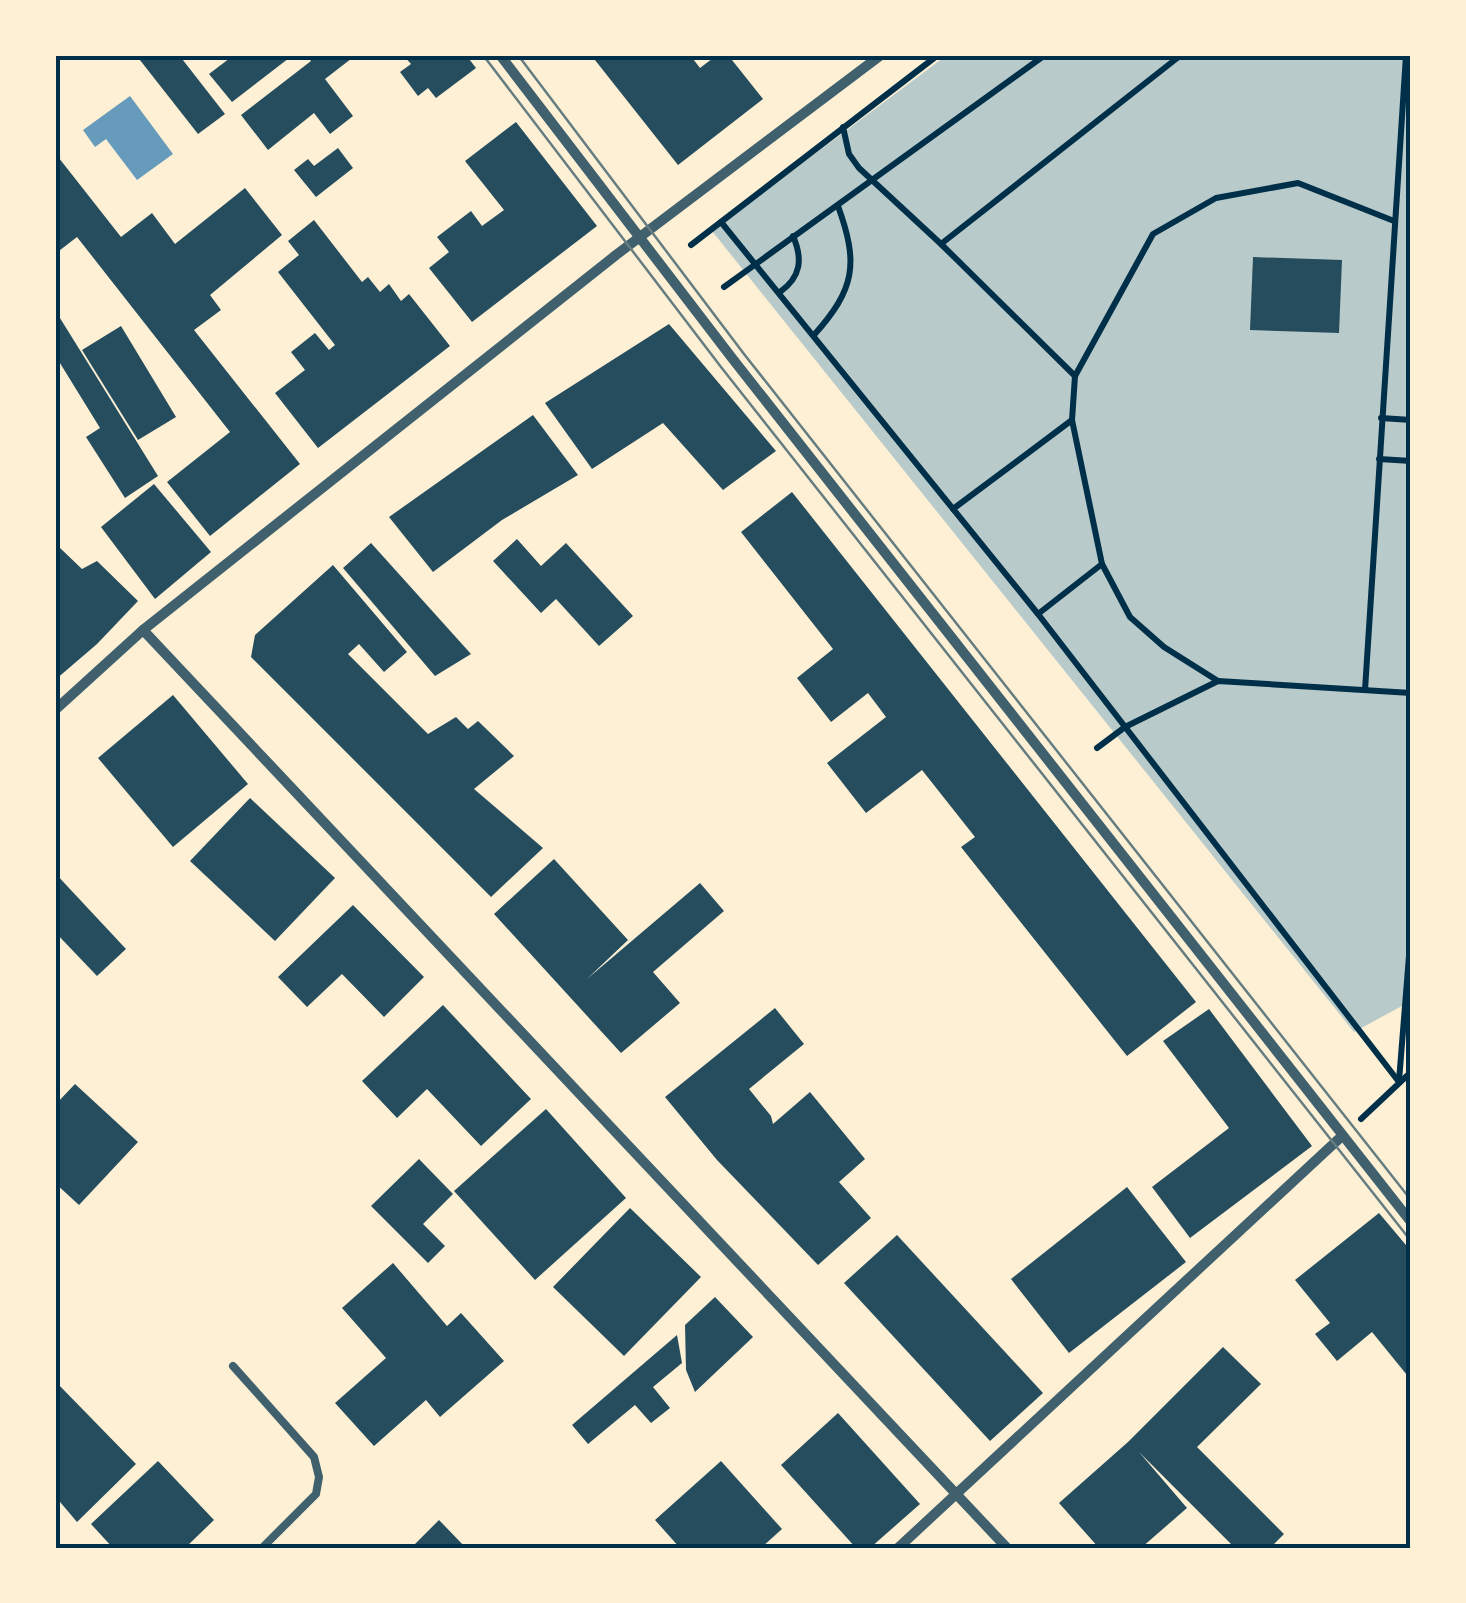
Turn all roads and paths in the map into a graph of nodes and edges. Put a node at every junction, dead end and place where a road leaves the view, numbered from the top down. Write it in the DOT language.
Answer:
graph roads {
  1 [pos="500,55"];
  2 [pos="881,55"];
  3 [pos="938,55"];
  4 [pos="1044,55"];
  5 [pos="1181,55"];
  6 [pos="1406,55"];
  7 [pos="1402,118"];
  8 [pos="1411,119"];
  9 [pos="843,127"];
  10 [pos="873,182"];
  11 [pos="838,206"];
  12 [pos="721,222"];
  13 [pos="1394,222"];
  14 [pos="793,236"];
  15 [pos="640,237"];
  16 [pos="941,244"];
  17 [pos="691,245"];
  18 [pos="756,262"];
  19 [pos="724,286"];
  20 [pos="780,292"];
  21 [pos="814,335"];
  22 [pos="1075,376"];
  23 [pos="1381,418"];
  24 [pos="1072,420"];
  25 [pos="1411,420"];
  26 [pos="1379,460"];
  27 [pos="1411,461"];
  28 [pos="953,509"];
  29 [pos="1102,564"];
  30 [pos="1038,614"];
  31 [pos="143,630"];
  32 [pos="1218,681"];
  33 [pos="1365,690"];
  34 [pos="1411,693"];
  35 [pos="55,710"];
  36 [pos="1125,727"];
  37 [pos="1098,748"];
  38 [pos="1411,931"];
  39 [pos="1411,1072"];
  40 [pos="1399,1082"];
  41 [pos="1342,1136"];
  42 [pos="1411,1222"];
  43 [pos="233,1366"];
  44 [pos="956,1491"];
  45 [pos="262,1548"];
  46 [pos="898,1548"];
  47 [pos="1007,1548"];
  1 -- 15 [label="street"];
  2 -- 15 [label="street"];
  3 -- 9 [label="path"];
  4 -- 10 [label="path"];
  5 -- 16 [label="path"];
  6 -- 7 [label="path"];
  7 -- 8 [label="path"];
  7 -- 13 [label="path"];
  9 -- 10 [label="path"];
  9 -- 12 [label="path"];
  10 -- 11 [label="path"];
  10 -- 16 [label="path"];
  11 -- 14 [label="path"];
  11 -- 21 [label="path"];
  12 -- 17 [label="path"];
  12 -- 18 [label="path"];
  13 -- 22 [label="path"];
  13 -- 23 [label="path"];
  14 -- 18 [label="path"];
  14 -- 20 [label="path"];
  15 -- 31 [label="street"];
  15 -- 41 [label="street"];
  16 -- 22 [label="path"];
  18 -- 19 [label="path"];
  18 -- 20 [label="path"];
  20 -- 21 [label="path"];
  21 -- 28 [label="path"];
  22 -- 24 [label="path"];
  23 -- 25 [label="path"];
  23 -- 26 [label="path"];
  24 -- 28 [label="path"];
  24 -- 29 [label="path"];
  26 -- 27 [label="path"];
  26 -- 33 [label="path"];
  28 -- 30 [label="path"];
  29 -- 30 [label="path"];
  29 -- 32 [label="path"];
  30 -- 36 [label="path"];
  31 -- 35 [label="street"];
  31 -- 44 [label="street"];
  32 -- 33 [label="path"];
  32 -- 36 [label="path"];
  33 -- 34 [label="path"];
  36 -- 37 [label="path"];
  36 -- 40 [label="path"];
  38 -- 40 [label="path"];
  39 -- 40 [label="path"];
  40 -- 41 [label="path"];
  41 -- 42 [label="street"];
  41 -- 44 [label="street"];
  43 -- 45 [label="lane"];
  44 -- 46 [label="street"];
  44 -- 47 [label="street"];
}
